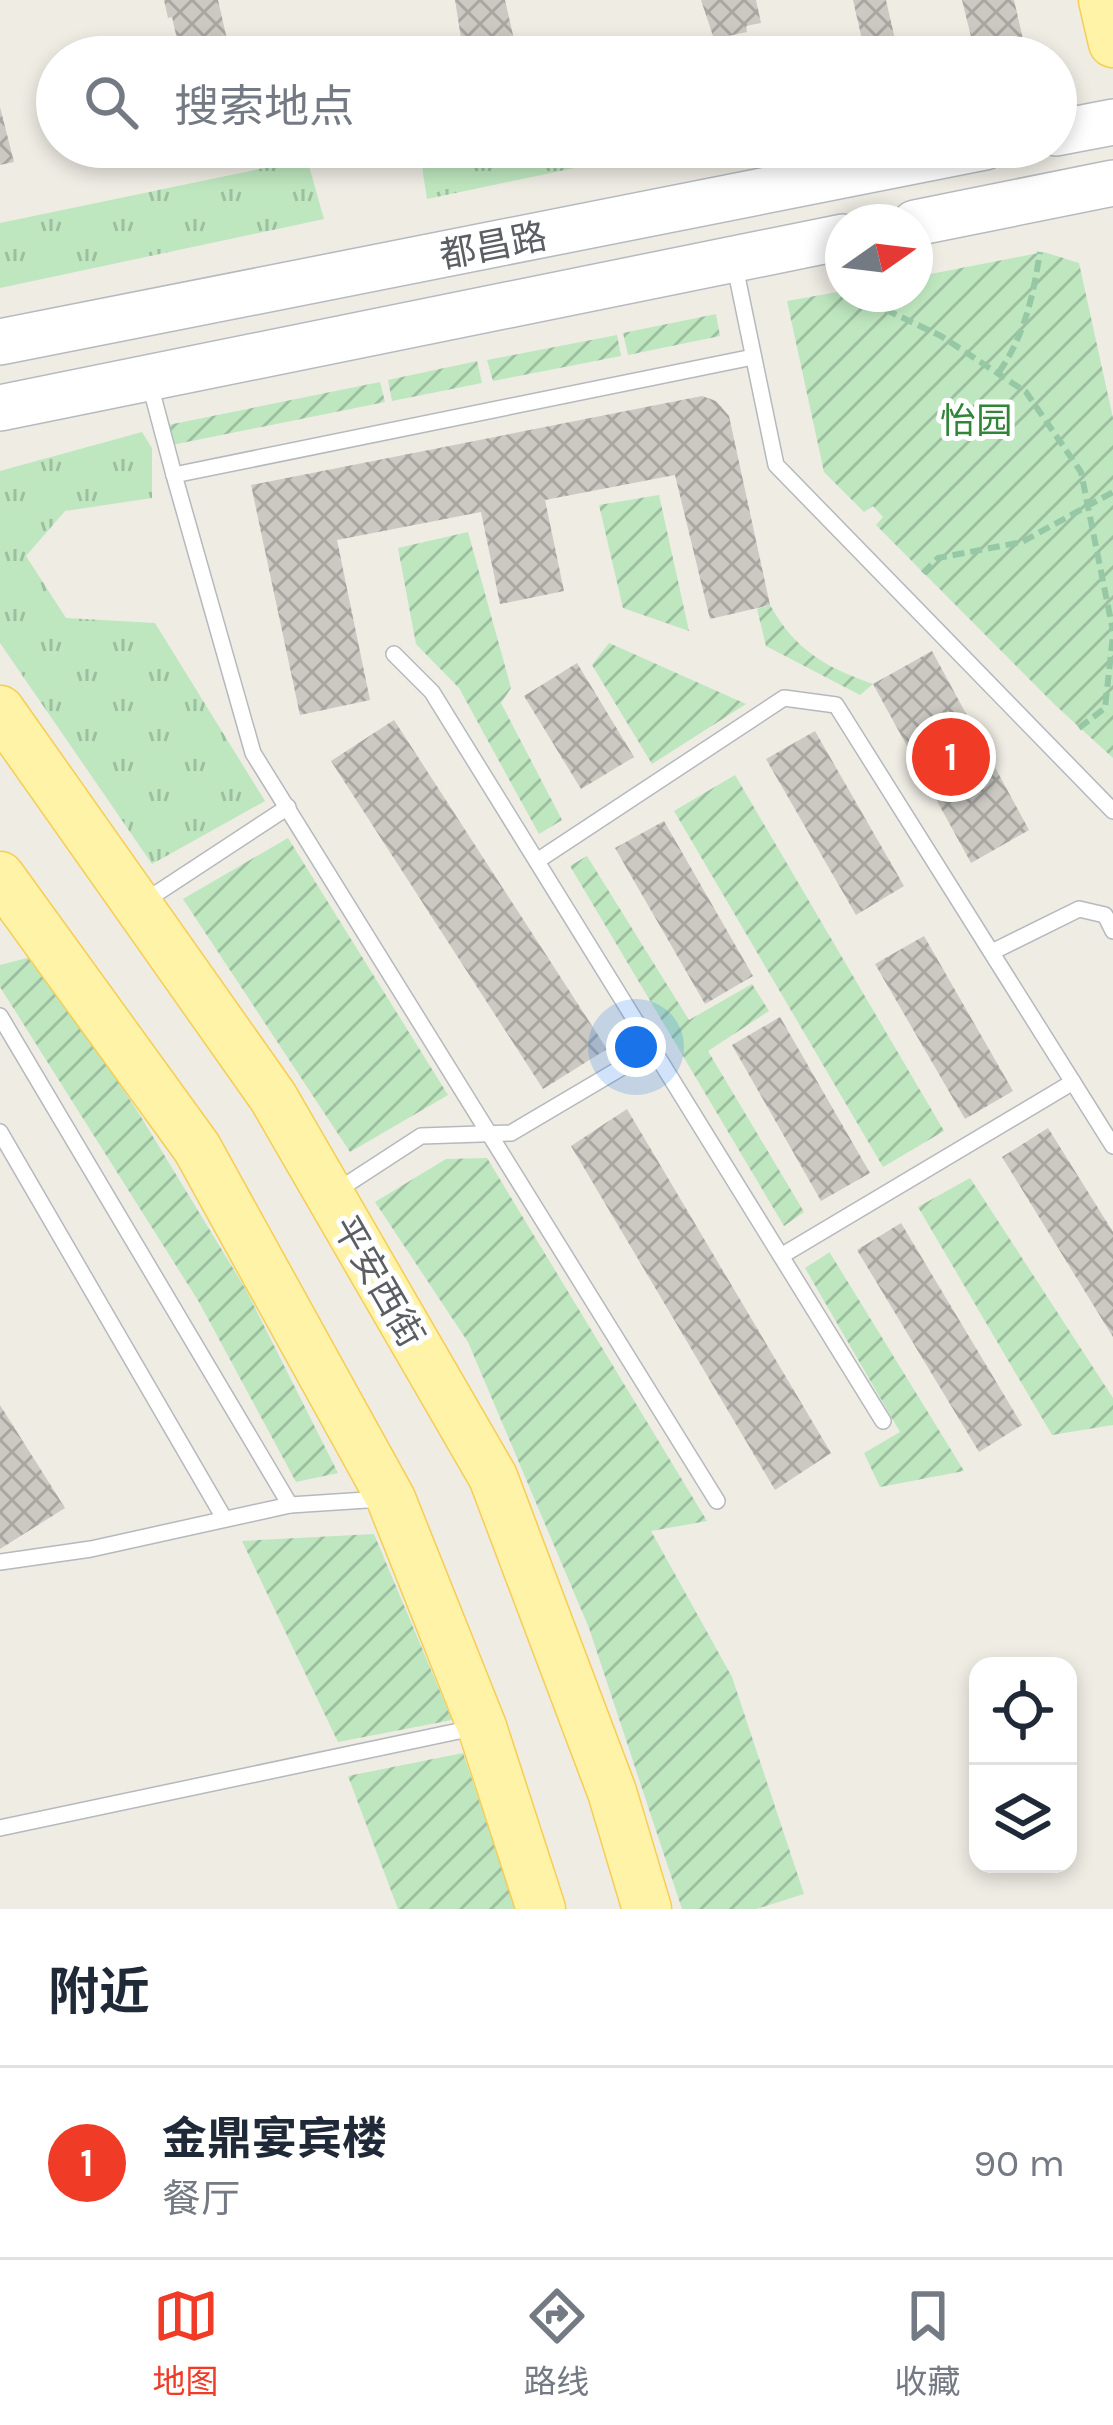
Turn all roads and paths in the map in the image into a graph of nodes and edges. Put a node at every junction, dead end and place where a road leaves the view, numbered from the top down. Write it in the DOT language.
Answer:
graph roads {
  1 [pos="1103,0"];
  2 [pos="1113,43"];
  3 [pos="1113,122"];
  4 [pos="1077,129"];
  5 [pos="879,168"];
  6 [pos="1113,183"];
  7 [pos="933,219"];
  8 [pos="825,241"];
  9 [pos="1040,252"];
  10 [pos="733,259"];
  11 [pos="891,312"];
  12 [pos="0,342"];
  13 [pos="753,357"];
  14 [pos="998,373"];
  15 [pos="148,378"];
  16 [pos="0,407"];
  17 [pos="174,476"];
  18 [pos="1113,492"];
  19 [pos="1088,508"];
  20 [pos="923,572"];
  21 [pos="1111,615"];
  22 [pos="1113,633"];
  23 [pos="394,654"];
  24 [pos="0,710"];
  25 [pos="1079,728"];
  26 [pos="288,807"];
  27 [pos="1113,811"];
  28 [pos="537,861"];
  29 [pos="13,902"];
  30 [pos="138,905"];
  31 [pos="1113,931"];
  32 [pos="992,952"];
  33 [pos="0,1016"];
  34 [pos="653,1049"];
  35 [pos="1073,1082"];
  36 [pos="0,1132"];
  37 [pos="490,1134"];
  38 [pos="1113,1146"];
  39 [pos="330,1195"];
  40 [pos="781,1256"];
  41 [pos="883,1421"];
  42 [pos="392,1498"];
  43 [pos="717,1501"];
  44 [pos="290,1505"];
  45 [pos="224,1518"];
  46 [pos="0,1562"];
  47 [pos="482,1726"];
  48 [pos="0,1828"];
  49 [pos="541,1909"];
  50 [pos="647,1909"];
  1 -- 2 [label="main road"];
  3 -- 4 [label="main road"];
  5 -- 12 [label="main road, 都昌路"];
  6 -- 7 [label="main road"];
  8 -- 10 [label="main road, 都昌路"];
  9 -- 14 [label="path"];
  10 -- 13 [label="lane"];
  10 -- 15 [label="main road, 都昌路"];
  11 -- 14 [label="path"];
  13 -- 17 [label="lane"];
  13 -- 27 [label="lane"];
  14 -- 19 [label="path"];
  15 -- 16 [label="main road, 都昌路"];
  15 -- 17 [label="lane"];
  17 -- 26 [label="lane"];
  18 -- 19 [label="path"];
  19 -- 20 [label="path"];
  19 -- 21 [label="path"];
  21 -- 22 [label="path"];
  22 -- 25 [label="path"];
  23 -- 28 [label="lane"];
  24 -- 30 [label="main road, 平安西街"];
  26 -- 30 [label="lane"];
  26 -- 37 [label="lane"];
  28 -- 32 [label="lane"];
  28 -- 34 [label="lane"];
  29 -- 42 [label="main road"];
  30 -- 39 [label="main road, 平安西街"];
  31 -- 32 [label="lane"];
  32 -- 35 [label="lane"];
  33 -- 44 [label="lane"];
  34 -- 37 [label="lane"];
  34 -- 40 [label="lane"];
  35 -- 38 [label="lane"];
  35 -- 40 [label="lane"];
  36 -- 45 [label="lane"];
  37 -- 39 [label="lane"];
  37 -- 43 [label="lane"];
  39 -- 50 [label="main road, 平安西街"];
  40 -- 41 [label="lane"];
  42 -- 44 [label="lane"];
  42 -- 47 [label="main road"];
  44 -- 45 [label="lane"];
  45 -- 46 [label="lane"];
  47 -- 48 [label="lane"];
  47 -- 49 [label="main road"];
}
